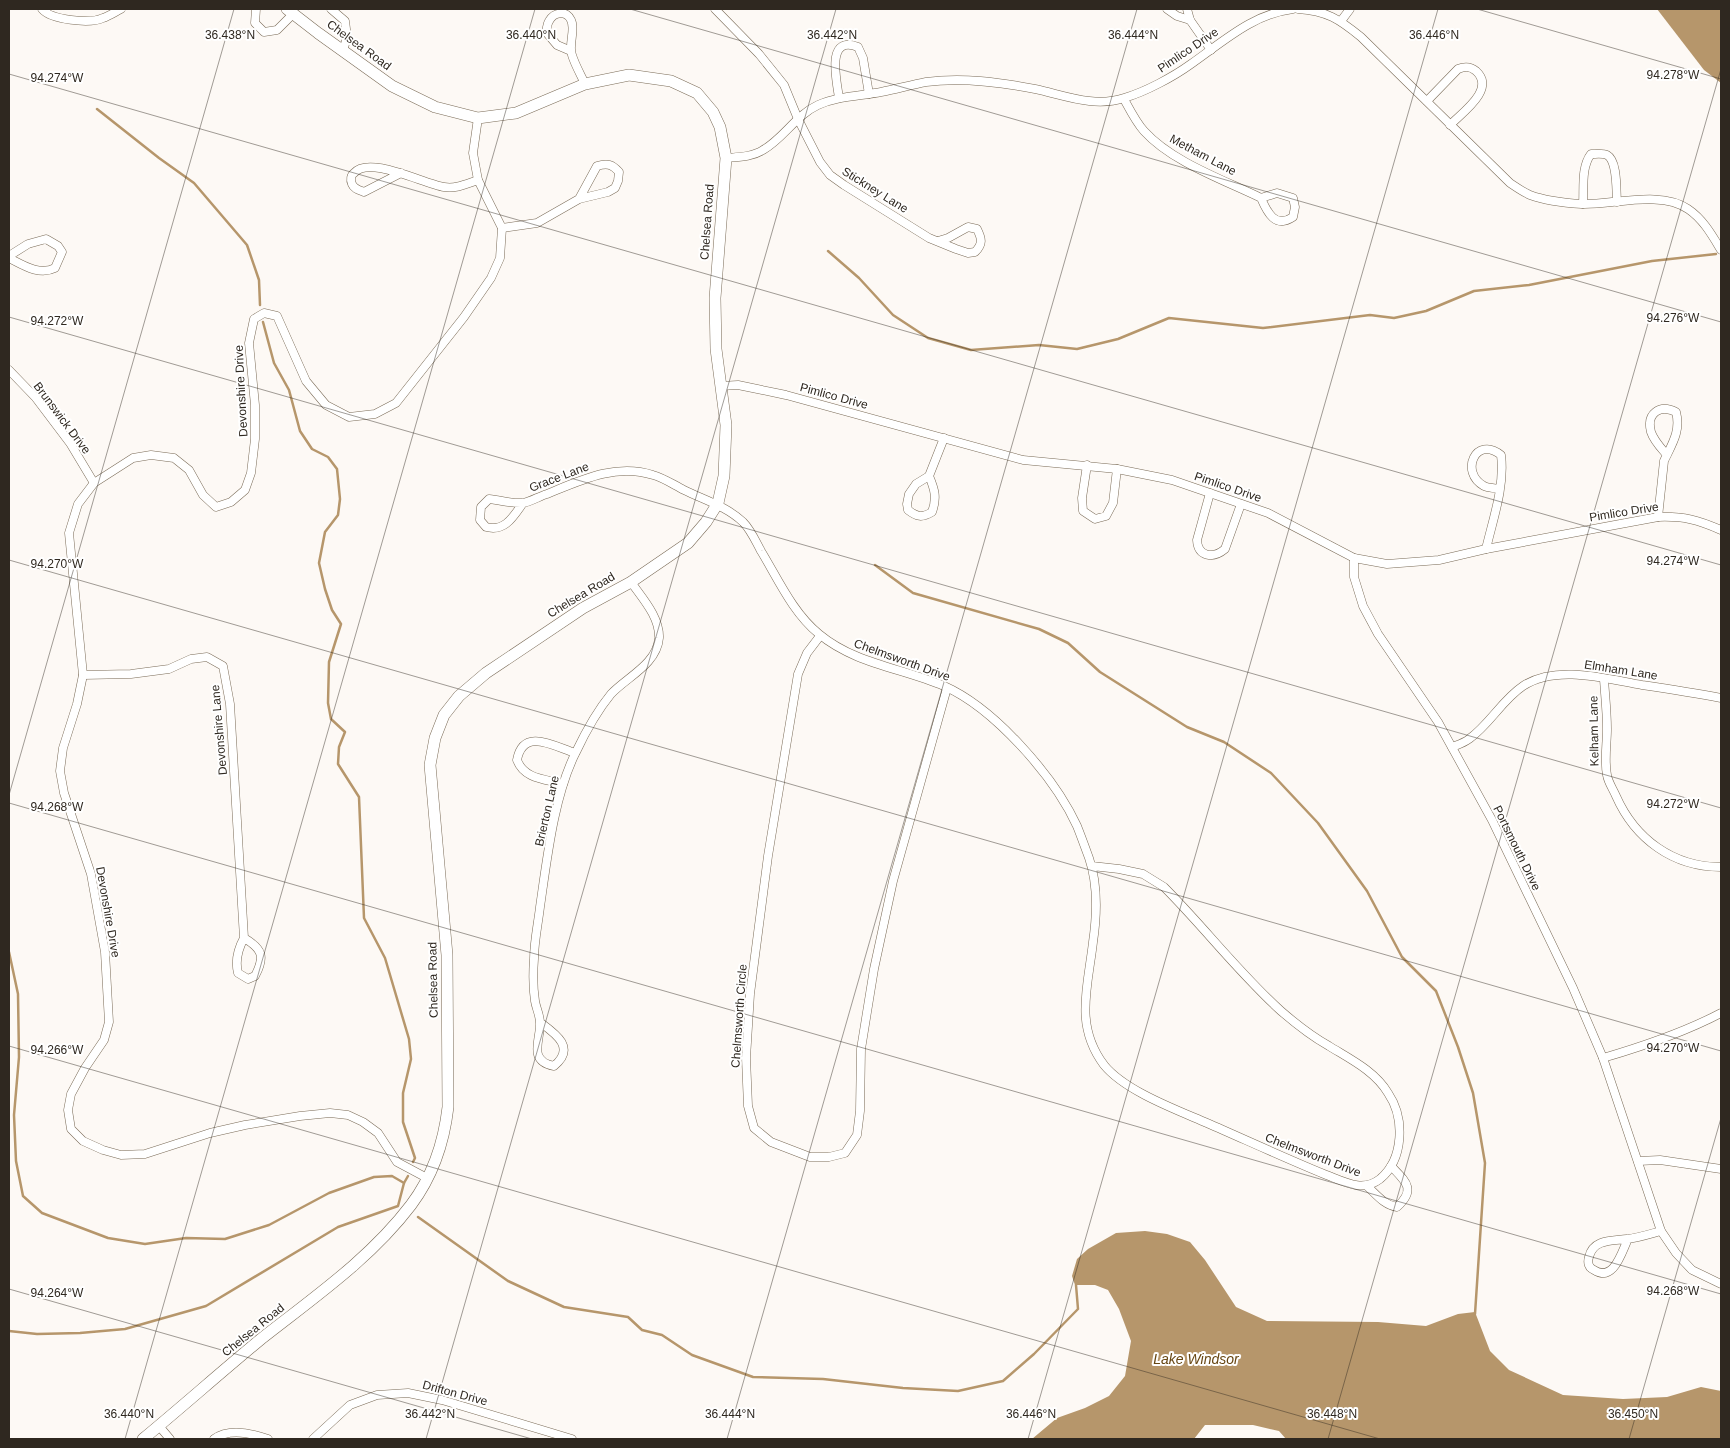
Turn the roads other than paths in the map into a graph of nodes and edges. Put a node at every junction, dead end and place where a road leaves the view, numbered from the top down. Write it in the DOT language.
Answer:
graph roads {
  1 [pos="42,9"];
  2 [pos="121,9"];
  3 [pos="256,9"];
  4 [pos="331,9"];
  5 [pos="715,9"];
  6 [pos="1167,9"];
  7 [pos="1187,9"];
  8 [pos="1293,9"];
  9 [pos="1298,9"];
  10 [pos="1350,9"];
  11 [pos="290,11"];
  12 [pos="1190,20"];
  13 [pos="1341,20"];
  14 [pos="1211,50"];
  15 [pos="343,51"];
  16 [pos="571,51"];
  17 [pos="585,84"];
  18 [pos="869,94"];
  19 [pos="840,98"];
  20 [pos="1124,99"];
  21 [pos="1427,101"];
  22 [pos="478,118"];
  23 [pos="798,119"];
  24 [pos="1450,125"];
  25 [pos="726,158"];
  26 [pos="401,174"];
  27 [pos="478,180"];
  28 [pos="1261,198"];
  29 [pos="578,199"];
  30 [pos="1617,202"];
  31 [pos="1583,204"];
  32 [pos="502,228"];
  33 [pos="938,241"];
  34 [pos="1721,250"];
  35 [pos="9,257"];
  36 [pos="9,370"];
  37 [pos="720,386"];
  38 [pos="944,438"];
  39 [pos="1667,455"];
  40 [pos="1087,465"];
  41 [pos="1118,469"];
  42 [pos="929,476"];
  43 [pos="94,483"];
  44 [pos="1499,489"];
  45 [pos="1210,493"];
  46 [pos="523,503"];
  47 [pos="718,503"];
  48 [pos="1241,504"];
  49 [pos="1658,517"];
  50 [pos="1721,530"];
  51 [pos="1486,549"];
  52 [pos="1354,558"];
  53 [pos="631,582"];
  54 [pos="820,636"];
  55 [pos="82,675"];
  56 [pos="1604,678"];
  57 [pos="947,688"];
  58 [pos="1721,698"];
  59 [pos="1452,747"];
  60 [pos="575,753"];
  61 [pos="563,784"];
  62 [pos="1092,866"];
  63 [pos="1721,867"];
  64 [pos="244,938"];
  65 [pos="1721,1013"];
  66 [pos="541,1023"];
  67 [pos="1603,1058"];
  68 [pos="1638,1161"];
  69 [pos="1391,1166"];
  70 [pos="1721,1169"];
  71 [pos="427,1178"];
  72 [pos="1367,1186"];
  73 [pos="1661,1231"];
  74 [pos="1628,1239"];
  75 [pos="1721,1284"];
  76 [pos="159,1426"];
  77 [pos="142,1439"];
  78 [pos="170,1439"];
  79 [pos="214,1439"];
  80 [pos="268,1439"];
  81 [pos="313,1439"];
  82 [pos="572,1439"];
  1 -- 2 [label="street"];
  3 -- 11 [label="street"];
  4 -- 15 [label="street"];
  5 -- 23 [label="street, Stickney Lane"];
  6 -- 12 [label="street"];
  7 -- 12 [label="street"];
  8 -- 14 [label="street, Pimlico Drive"];
  9 -- 13 [label="street"];
  10 -- 13 [label="street"];
  11 -- 15 [label="street, Chelsea Road"];
  12 -- 14 [label="street"];
  13 -- 21 [label="street"];
  14 -- 20 [label="street, Pimlico Drive"];
  15 -- 22 [label="street, Chelsea Road"];
  16 -- 16 [label="street"];
  16 -- 17 [label="street"];
  17 -- 22 [label="street, Chelsea Road"];
  17 -- 25 [label="street, Chelsea Road"];
  18 -- 19 [label="street, Pimlico Drive"];
  18 -- 19 [label="street"];
  18 -- 20 [label="street, Pimlico Drive"];
  19 -- 23 [label="street, Pimlico Drive"];
  20 -- 28 [label="street, Metham Lane"];
  21 -- 24 [label="street"];
  21 -- 24 [label="street"];
  22 -- 27 [label="street"];
  23 -- 25 [label="street, Pimlico Drive"];
  23 -- 33 [label="street, Stickney Lane"];
  24 -- 31 [label="street"];
  25 -- 37 [label="street, Chelsea Road"];
  26 -- 26 [label="street"];
  26 -- 27 [label="street"];
  27 -- 32 [label="street"];
  28 -- 28 [label="street"];
  29 -- 29 [label="street"];
  29 -- 32 [label="street"];
  30 -- 31 [label="street"];
  30 -- 31 [label="street"];
  30 -- 34 [label="street"];
  32 -- 43 [label="street, Devonshire Drive"];
  33 -- 33 [label="street, Stickney Lane"];
  35 -- 35 [label="street"];
  36 -- 43 [label="street, Brunswick Drive"];
  37 -- 38 [label="street, Pimlico Drive"];
  37 -- 47 [label="street, Chelsea Road"];
  38 -- 40 [label="street, Pimlico Drive"];
  38 -- 42 [label="street"];
  39 -- 39 [label="street"];
  39 -- 49 [label="street"];
  40 -- 41 [label="street, Pimlico Drive"];
  40 -- 41 [label="street"];
  41 -- 45 [label="street, Pimlico Drive"];
  42 -- 42 [label="street"];
  43 -- 55 [label="street, Devonshire Drive"];
  44 -- 44 [label="street"];
  44 -- 51 [label="street"];
  45 -- 48 [label="street, Pimlico Drive"];
  45 -- 48 [label="street"];
  46 -- 46 [label="street, Grace Lane"];
  46 -- 47 [label="street, Grace Lane"];
  47 -- 53 [label="street, Chelsea Road"];
  47 -- 54 [label="street, Chelmsworth Drive"];
  48 -- 52 [label="street, Pimlico Drive"];
  49 -- 50 [label="street, Pimlico Drive"];
  49 -- 51 [label="street, Pimlico Drive"];
  51 -- 52 [label="street, Pimlico Drive"];
  52 -- 59 [label="street, Portsmouth Drive"];
  53 -- 60 [label="street, Brierton Lane"];
  53 -- 71 [label="street, Chelsea Road"];
  54 -- 57 [label="street, Chelmsworth Drive"];
  54 -- 57 [label="street, Chelmsworth Circle"];
  55 -- 64 [label="street, Devonshire Lane"];
  55 -- 71 [label="street, Devonshire Drive"];
  56 -- 58 [label="street, Elmham Lane"];
  56 -- 59 [label="street, Elmham Lane"];
  56 -- 63 [label="street, Kelham Lane"];
  57 -- 62 [label="street, Chelmsworth Drive"];
  59 -- 67 [label="street, Portsmouth Drive"];
  60 -- 61 [label="street, Brierton Lane"];
  60 -- 61 [label="street"];
  61 -- 66 [label="street, Brierton Lane"];
  62 -- 69 [label="street, Chelmsworth Drive"];
  62 -- 72 [label="street, Chelmsworth Drive"];
  64 -- 64 [label="street, Devonshire Lane"];
  65 -- 67 [label="street"];
  66 -- 66 [label="street, Brierton Lane"];
  67 -- 68 [label="street, Portsmouth Drive"];
  68 -- 70 [label="street"];
  68 -- 73 [label="street, Portsmouth Drive"];
  69 -- 72 [label="street, Chelmsworth Drive"];
  69 -- 72 [label="street"];
  71 -- 76 [label="street, Chelsea Road"];
  73 -- 74 [label="street"];
  73 -- 75 [label="street, Portsmouth Drive"];
  74 -- 74 [label="street"];
  76 -- 77 [label="street, Chelsea Road"];
  76 -- 78 [label="street"];
  79 -- 80 [label="street"];
  81 -- 82 [label="street, Drifton Drive"];
}
